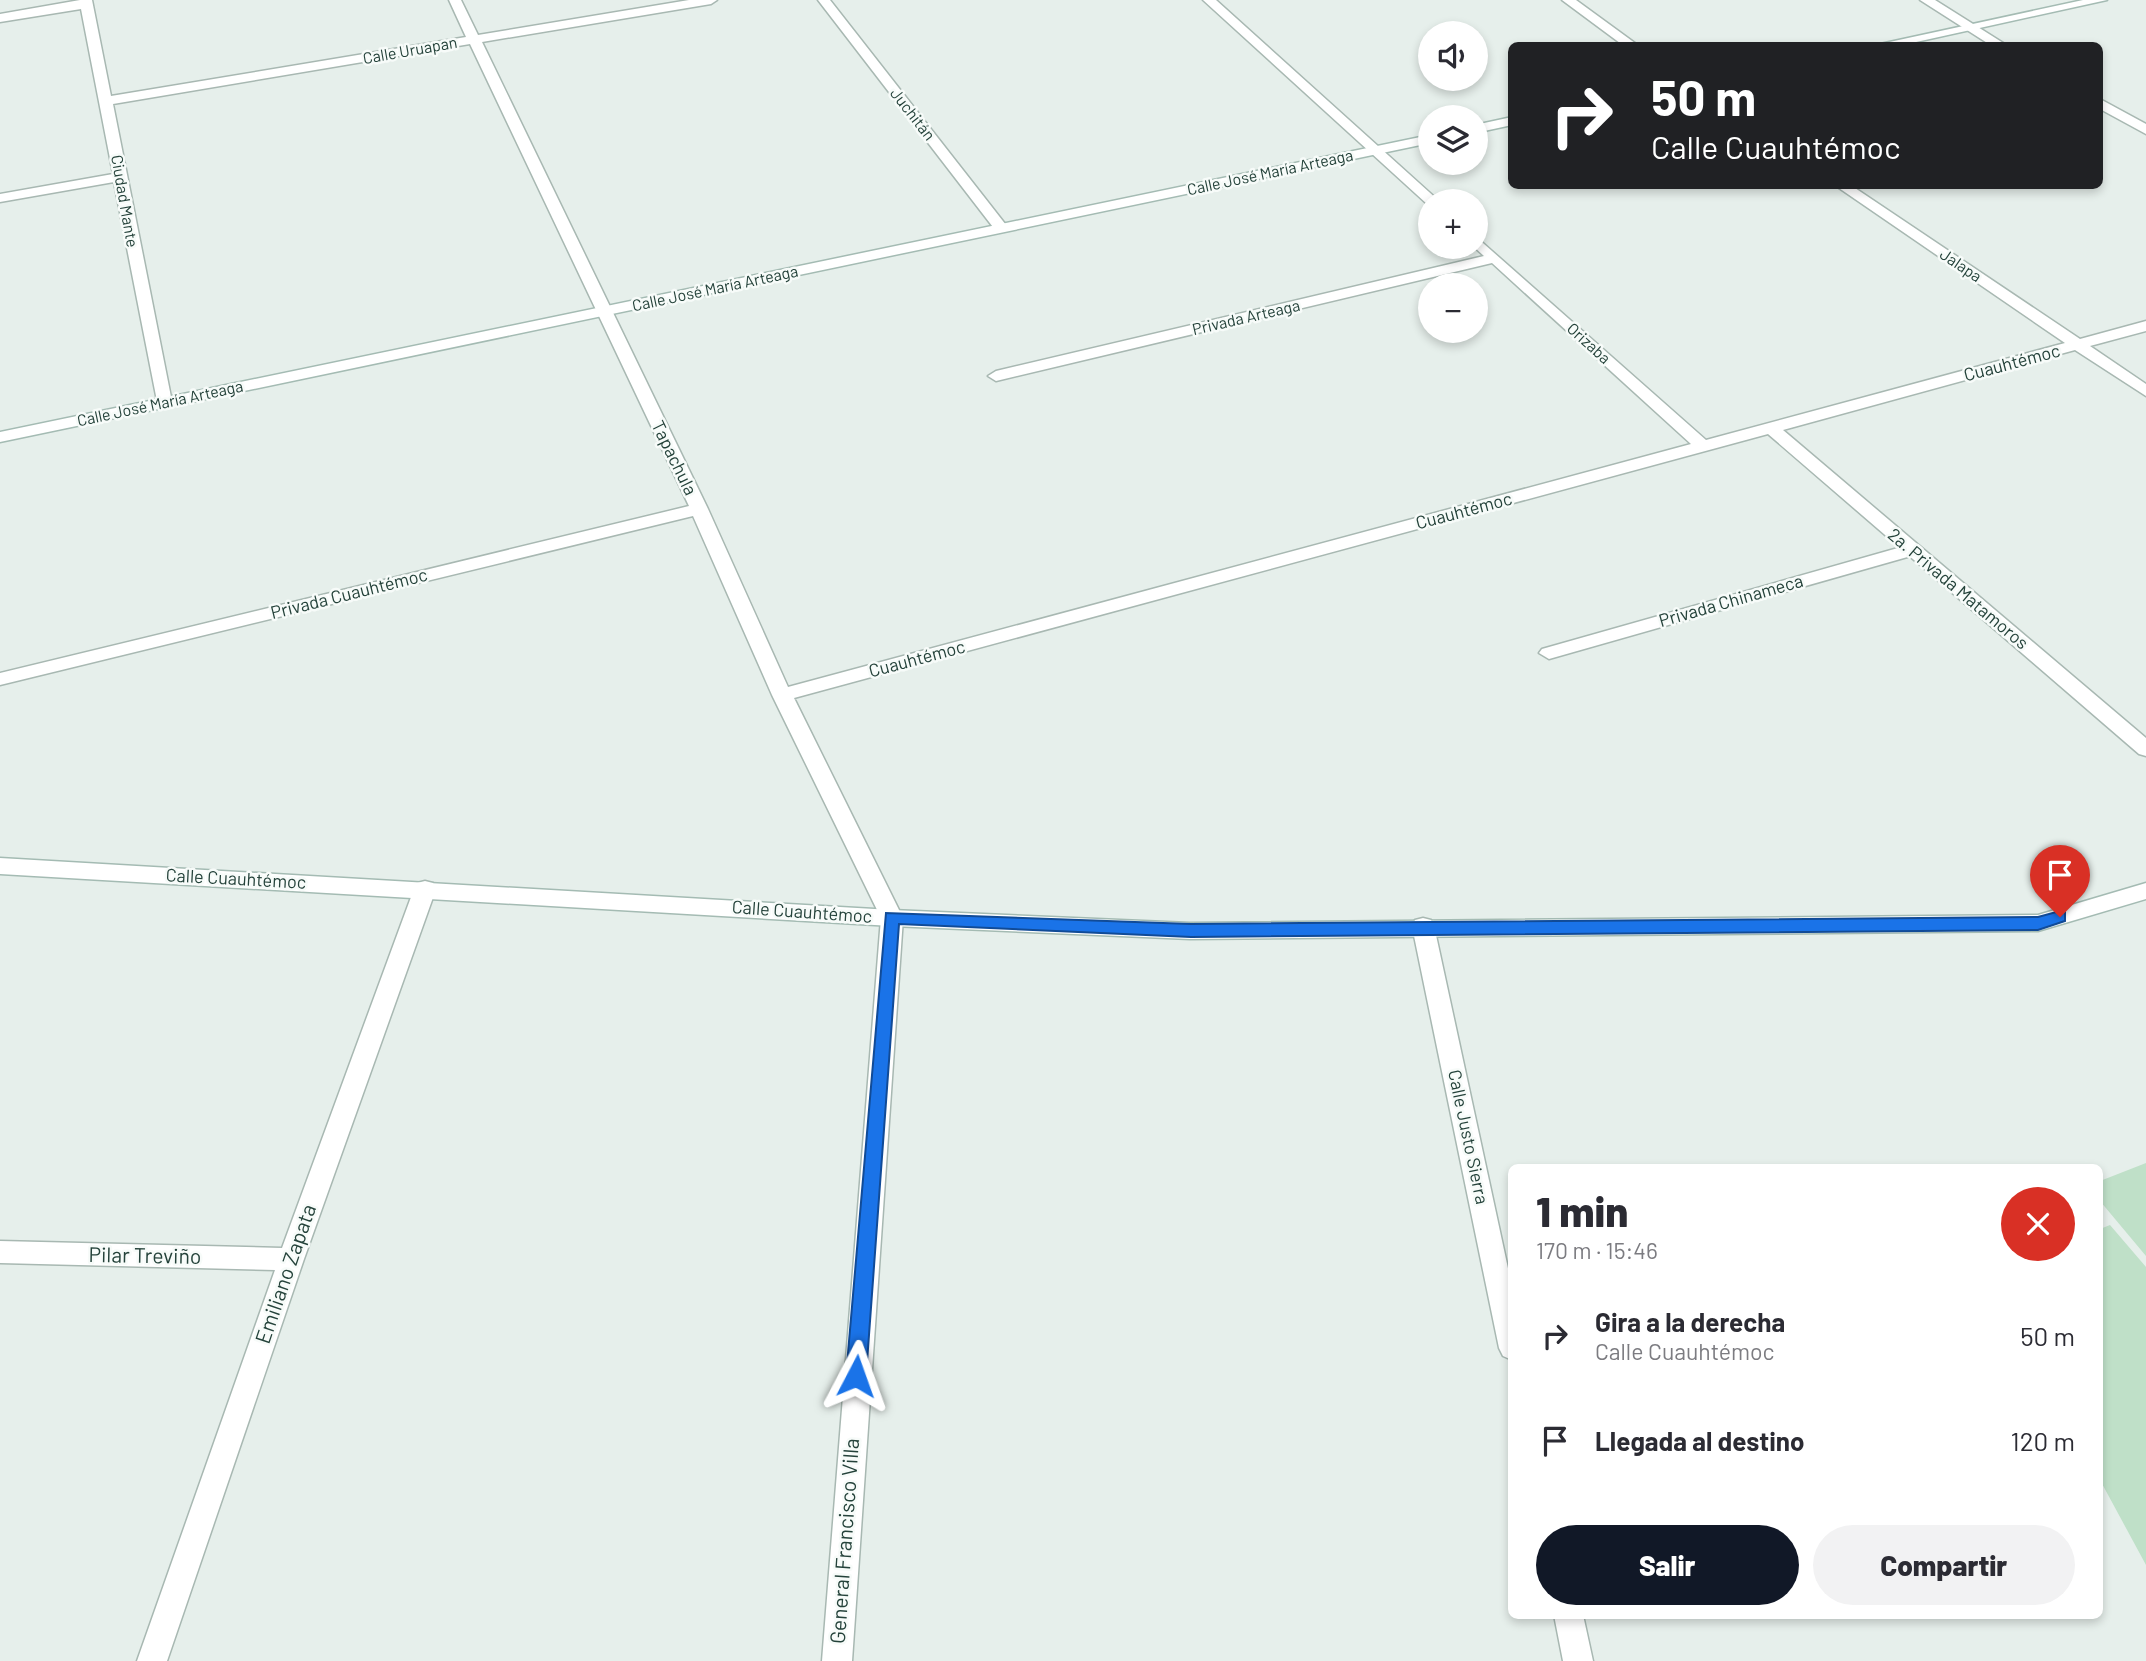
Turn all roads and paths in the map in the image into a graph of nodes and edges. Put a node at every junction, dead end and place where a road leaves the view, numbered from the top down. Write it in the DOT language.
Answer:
graph roads {
  1 [pos="455,0"];
  2 [pos="712,0"];
  3 [pos="824,0"];
  4 [pos="1209,0"];
  5 [pos="1568,0"];
  6 [pos="1926,0"];
  7 [pos="2101,0"];
  8 [pos="87,2"];
  9 [pos="0,18"];
  10 [pos="1970,27"];
  11 [pos="474,39"];
  12 [pos="1627,42"];
  13 [pos="1897,42"];
  14 [pos="1995,42"];
  15 [pos="108,101"];
  16 [pos="2103,105"];
  17 [pos="1508,122"];
  18 [pos="1488,126"];
  19 [pos="2146,130"];
  20 [pos="1418,141"];
  21 [pos="1375,150"];
  22 [pos="120,177"];
  23 [pos="1419,189"];
  24 [pos="1847,189"];
  25 [pos="0,198"];
  26 [pos="1001,228"];
  27 [pos="1488,252"];
  28 [pos="1495,258"];
  29 [pos="604,311"];
  30 [pos="2146,326"];
  31 [pos="2078,345"];
  32 [pos="996,376"];
  33 [pos="2146,391"];
  34 [pos="164,402"];
  35 [pos="1771,428"];
  36 [pos="0,436"];
  37 [pos="1703,446"];
  38 [pos="699,509"];
  39 [pos="1912,550"];
  40 [pos="1549,653"];
  41 [pos="0,679"];
  42 [pos="782,695"];
  43 [pos="2146,749"];
  44 [pos="0,866"];
  45 [pos="425,889"];
  46 [pos="2146,891"];
  47 [pos="892,918"];
  48 [pos="1423,926"];
  49 [pos="0,1252"];
  50 [pos="290,1259"];
  51 [pos="1508,1329"];
  52 [pos="1569,1619"];
  53 [pos="152,1661"];
  54 [pos="837,1661"];
  55 [pos="1578,1661"];
  1 -- 11 [label="street, Tapachula"];
  2 -- 11 [label="street, Calle Uruapan"];
  3 -- 26 [label="street, Juchitán"];
  4 -- 21 [label="street"];
  5 -- 12 [label="street"];
  6 -- 10 [label="street"];
  7 -- 10 [label="street"];
  8 -- 9 [label="street"];
  8 -- 15 [label="street, Ciudad Mante"];
  10 -- 13 [label="street"];
  10 -- 14 [label="street"];
  11 -- 15 [label="street, Calle Uruapan"];
  11 -- 29 [label="street, Tapachula"];
  15 -- 22 [label="street, Ciudad Mante"];
  16 -- 19 [label="street"];
  17 -- 18 [label="street"];
  20 -- 21 [label="street, Calle José María Arteaga"];
  21 -- 23 [label="street"];
  21 -- 26 [label="street, Calle José María Arteaga"];
  22 -- 25 [label="street"];
  22 -- 34 [label="street, Ciudad Mante"];
  24 -- 31 [label="street, Jalapa"];
  26 -- 29 [label="street, Calle José María Arteaga"];
  27 -- 28 [label="street, Orizaba"];
  28 -- 32 [label="street, Privada Arteaga"];
  28 -- 37 [label="street, Orizaba"];
  29 -- 34 [label="street, Calle José María Arteaga"];
  29 -- 38 [label="street, Tapachula"];
  30 -- 31 [label="street, Cuauhtémoc"];
  31 -- 33 [label="street, Jalapa"];
  31 -- 35 [label="street, Cuauhtémoc"];
  34 -- 36 [label="street, Calle José María Arteaga"];
  35 -- 37 [label="street, Cuauhtémoc"];
  35 -- 39 [label="street, 2a. Privada Matamoros"];
  37 -- 42 [label="street, Cuauhtémoc"];
  38 -- 41 [label="street, Privada Cuauhtémoc"];
  38 -- 42 [label="street, Tapachula"];
  39 -- 40 [label="street, Privada Chinameca"];
  39 -- 43 [label="street, 2a. Privada Matamoros"];
  42 -- 47 [label="street, Tapachula"];
  44 -- 45 [label="street, Calle Cuauhtémoc"];
  45 -- 47 [label="street, Calle Cuauhtémoc"];
  45 -- 50 [label="street, Emiliano Zapata"];
  46 -- 48 [label="street, Calle Cuauhtémoc"];
  47 -- 48 [label="street, Calle Cuauhtémoc"];
  47 -- 54 [label="street, General Francisco Villa"];
  48 -- 51 [label="street, Calle Justo Sierra"];
  49 -- 50 [label="street, Pilar Treviño"];
  50 -- 53 [label="street, Emiliano Zapata"];
  52 -- 55 [label="street"];
}
